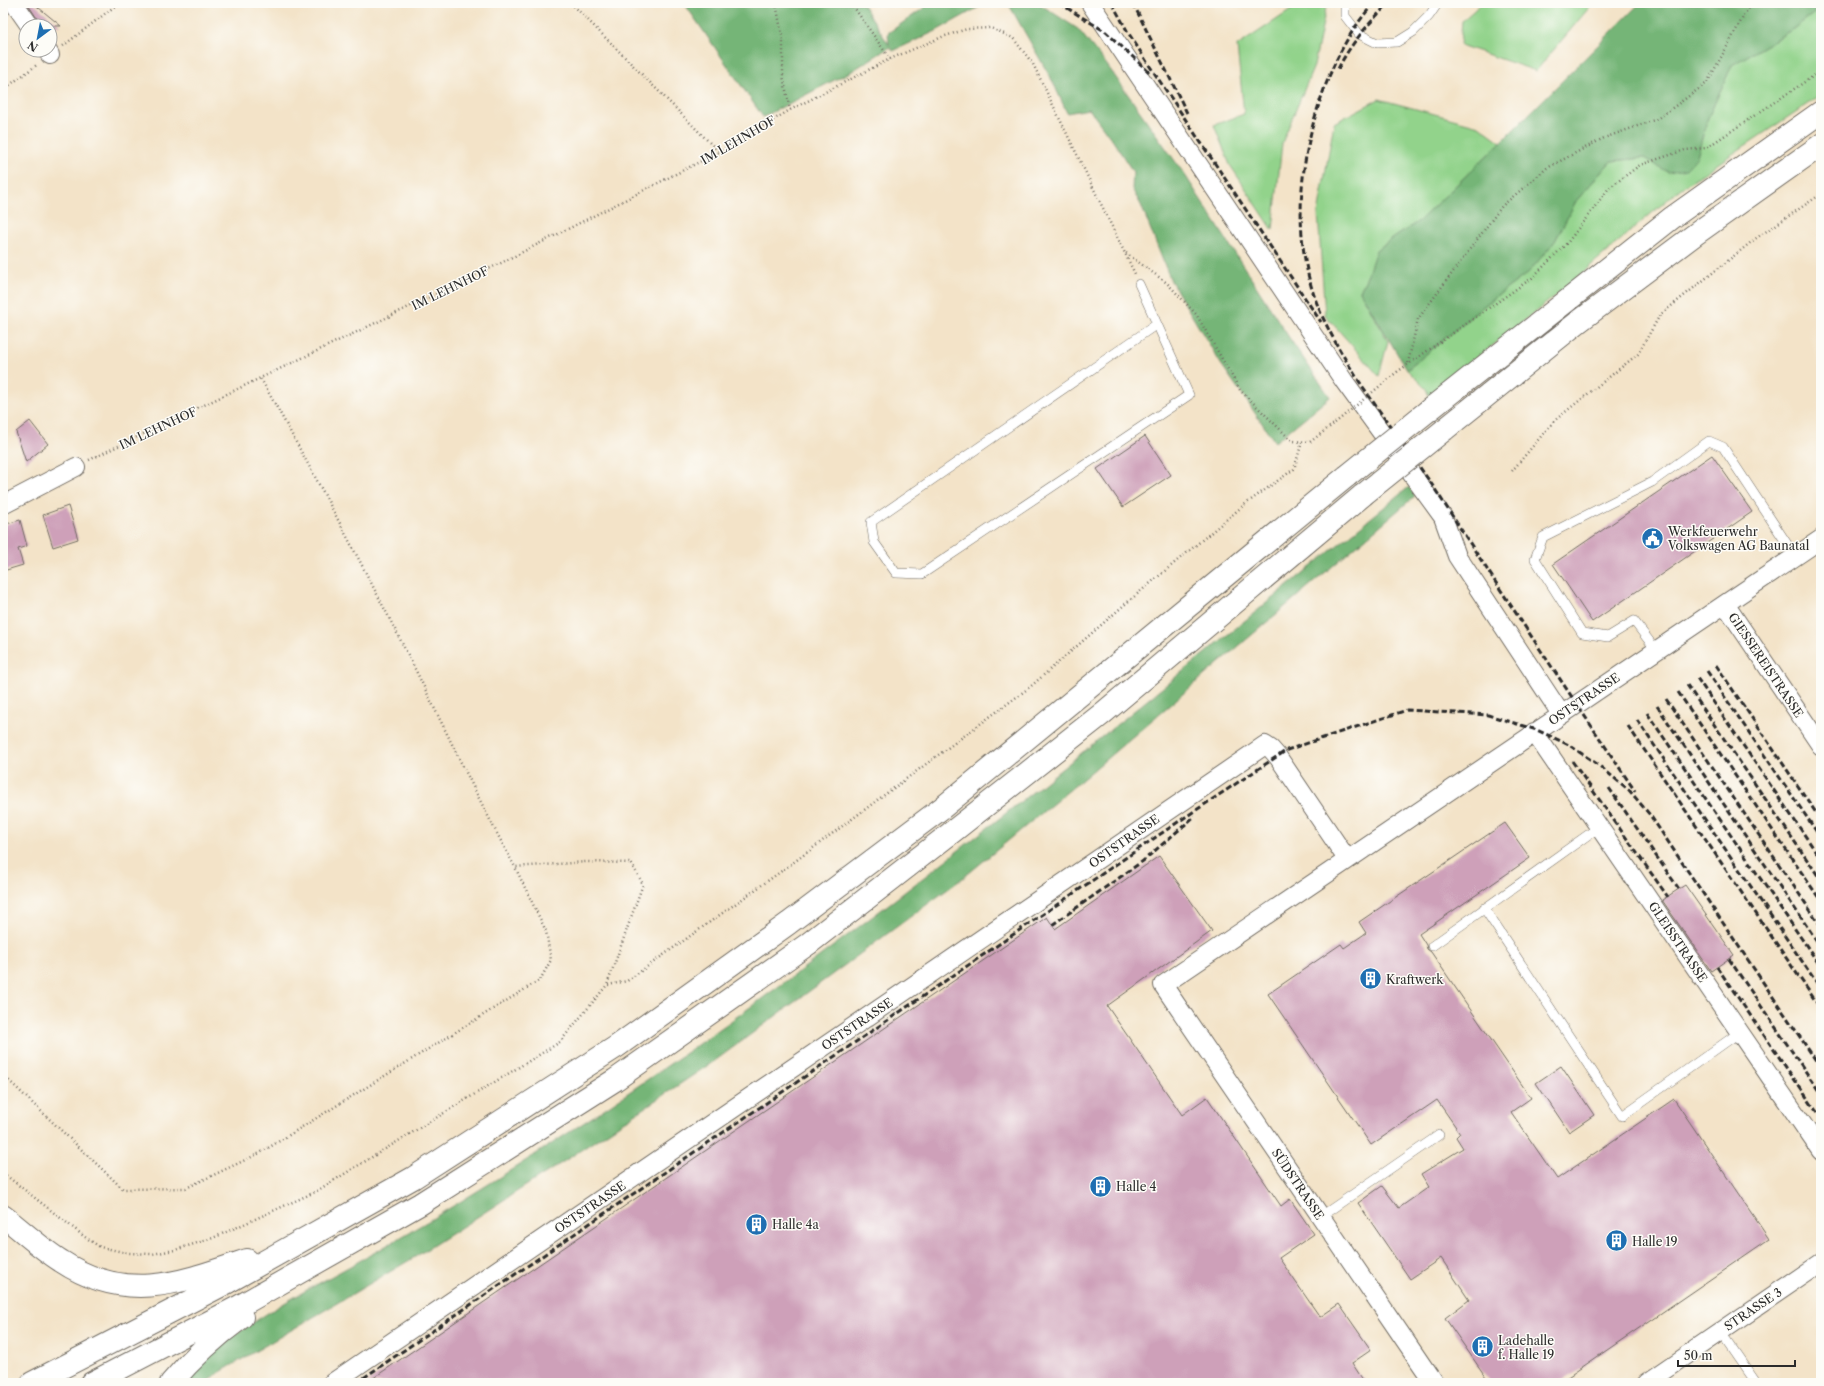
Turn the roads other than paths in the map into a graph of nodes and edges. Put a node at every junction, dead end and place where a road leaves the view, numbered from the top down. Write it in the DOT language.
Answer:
graph roads {
  1 [pos="14,3"];
  2 [pos="1090,3"];
  3 [pos="1345,3"];
  4 [pos="1438,3"];
  5 [pos="24,18"];
  6 [pos="1821,112"];
  7 [pos="1821,145"];
  8 [pos="1139,284"];
  9 [pos="1157,324"];
  10 [pos="76,467"];
  11 [pos="3,505"];
  12 [pos="1821,539"];
  13 [pos="1795,556"];
  14 [pos="1725,604"];
  15 [pos="1656,650"];
  16 [pos="1561,714"];
  17 [pos="1534,732"];
  18 [pos="1821,746"];
  19 [pos="1599,827"];
  20 [pos="1347,860"];
  21 [pos="1484,908"];
  22 [pos="1432,946"];
  23 [pos="1163,985"];
  24 [pos="1740,1032"];
  25 [pos="1440,1135"];
  26 [pos="1821,1151"];
  27 [pos="3,1216"];
  28 [pos="1320,1217"];
  29 [pos="308,1237"];
  30 [pos="1821,1262"];
  31 [pos="306,1270"];
  32 [pos="1721,1331"];
  33 [pos="32,1383"];
  34 [pos="92,1383"];
  35 [pos="171,1383"];
  36 [pos="332,1383"];
  37 [pos="1434,1383"];
  38 [pos="1646,1383"];
  39 [pos="1757,1383"];
  1 -- 5 [label="street"];
  2 -- 16 [label="street"];
  3 -- 4 [label="lane"];
  6 -- 29 [label="highway, bridge"];
  7 -- 31 [label="highway, bridge"];
  8 -- 9 [label="lane"];
  9 -- 9 [label="lane"];
  10 -- 11 [label="street"];
  12 -- 13 [label="street, OSTSTRASSE"];
  13 -- 14 [label="street, OSTSTRASSE"];
  13 -- 15 [label="lane"];
  14 -- 15 [label="street, OSTSTRASSE"];
  14 -- 18 [label="street, GIESSEREISTRASSE"];
  15 -- 16 [label="street, OSTSTRASSE"];
  16 -- 17 [label="street, OSTSTRASSE"];
  17 -- 19 [label="street, GLEISSTRASSE"];
  17 -- 20 [label="street, OSTSTRASSE"];
  19 -- 21 [label="lane"];
  19 -- 24 [label="street, GLEISSTRASSE"];
  20 -- 23 [label="street, OSTSTRASSE"];
  20 -- 36 [label="street, OSTSTRASSE"];
  21 -- 22 [label="lane"];
  21 -- 24 [label="lane"];
  23 -- 28 [label="street, SÜDSTRASSE"];
  24 -- 26 [label="street, GLEISSTRASSE"];
  25 -- 28 [label="lane"];
  27 -- 29 [label="highway"];
  28 -- 37 [label="street, SÜDSTRASSE"];
  29 -- 33 [label="highway"];
  30 -- 32 [label="street, STRASSE 3"];
  31 -- 34 [label="highway"];
  31 -- 35 [label="highway"];
  32 -- 38 [label="street, STRASSE 3"];
  32 -- 39 [label="lane"];
}
